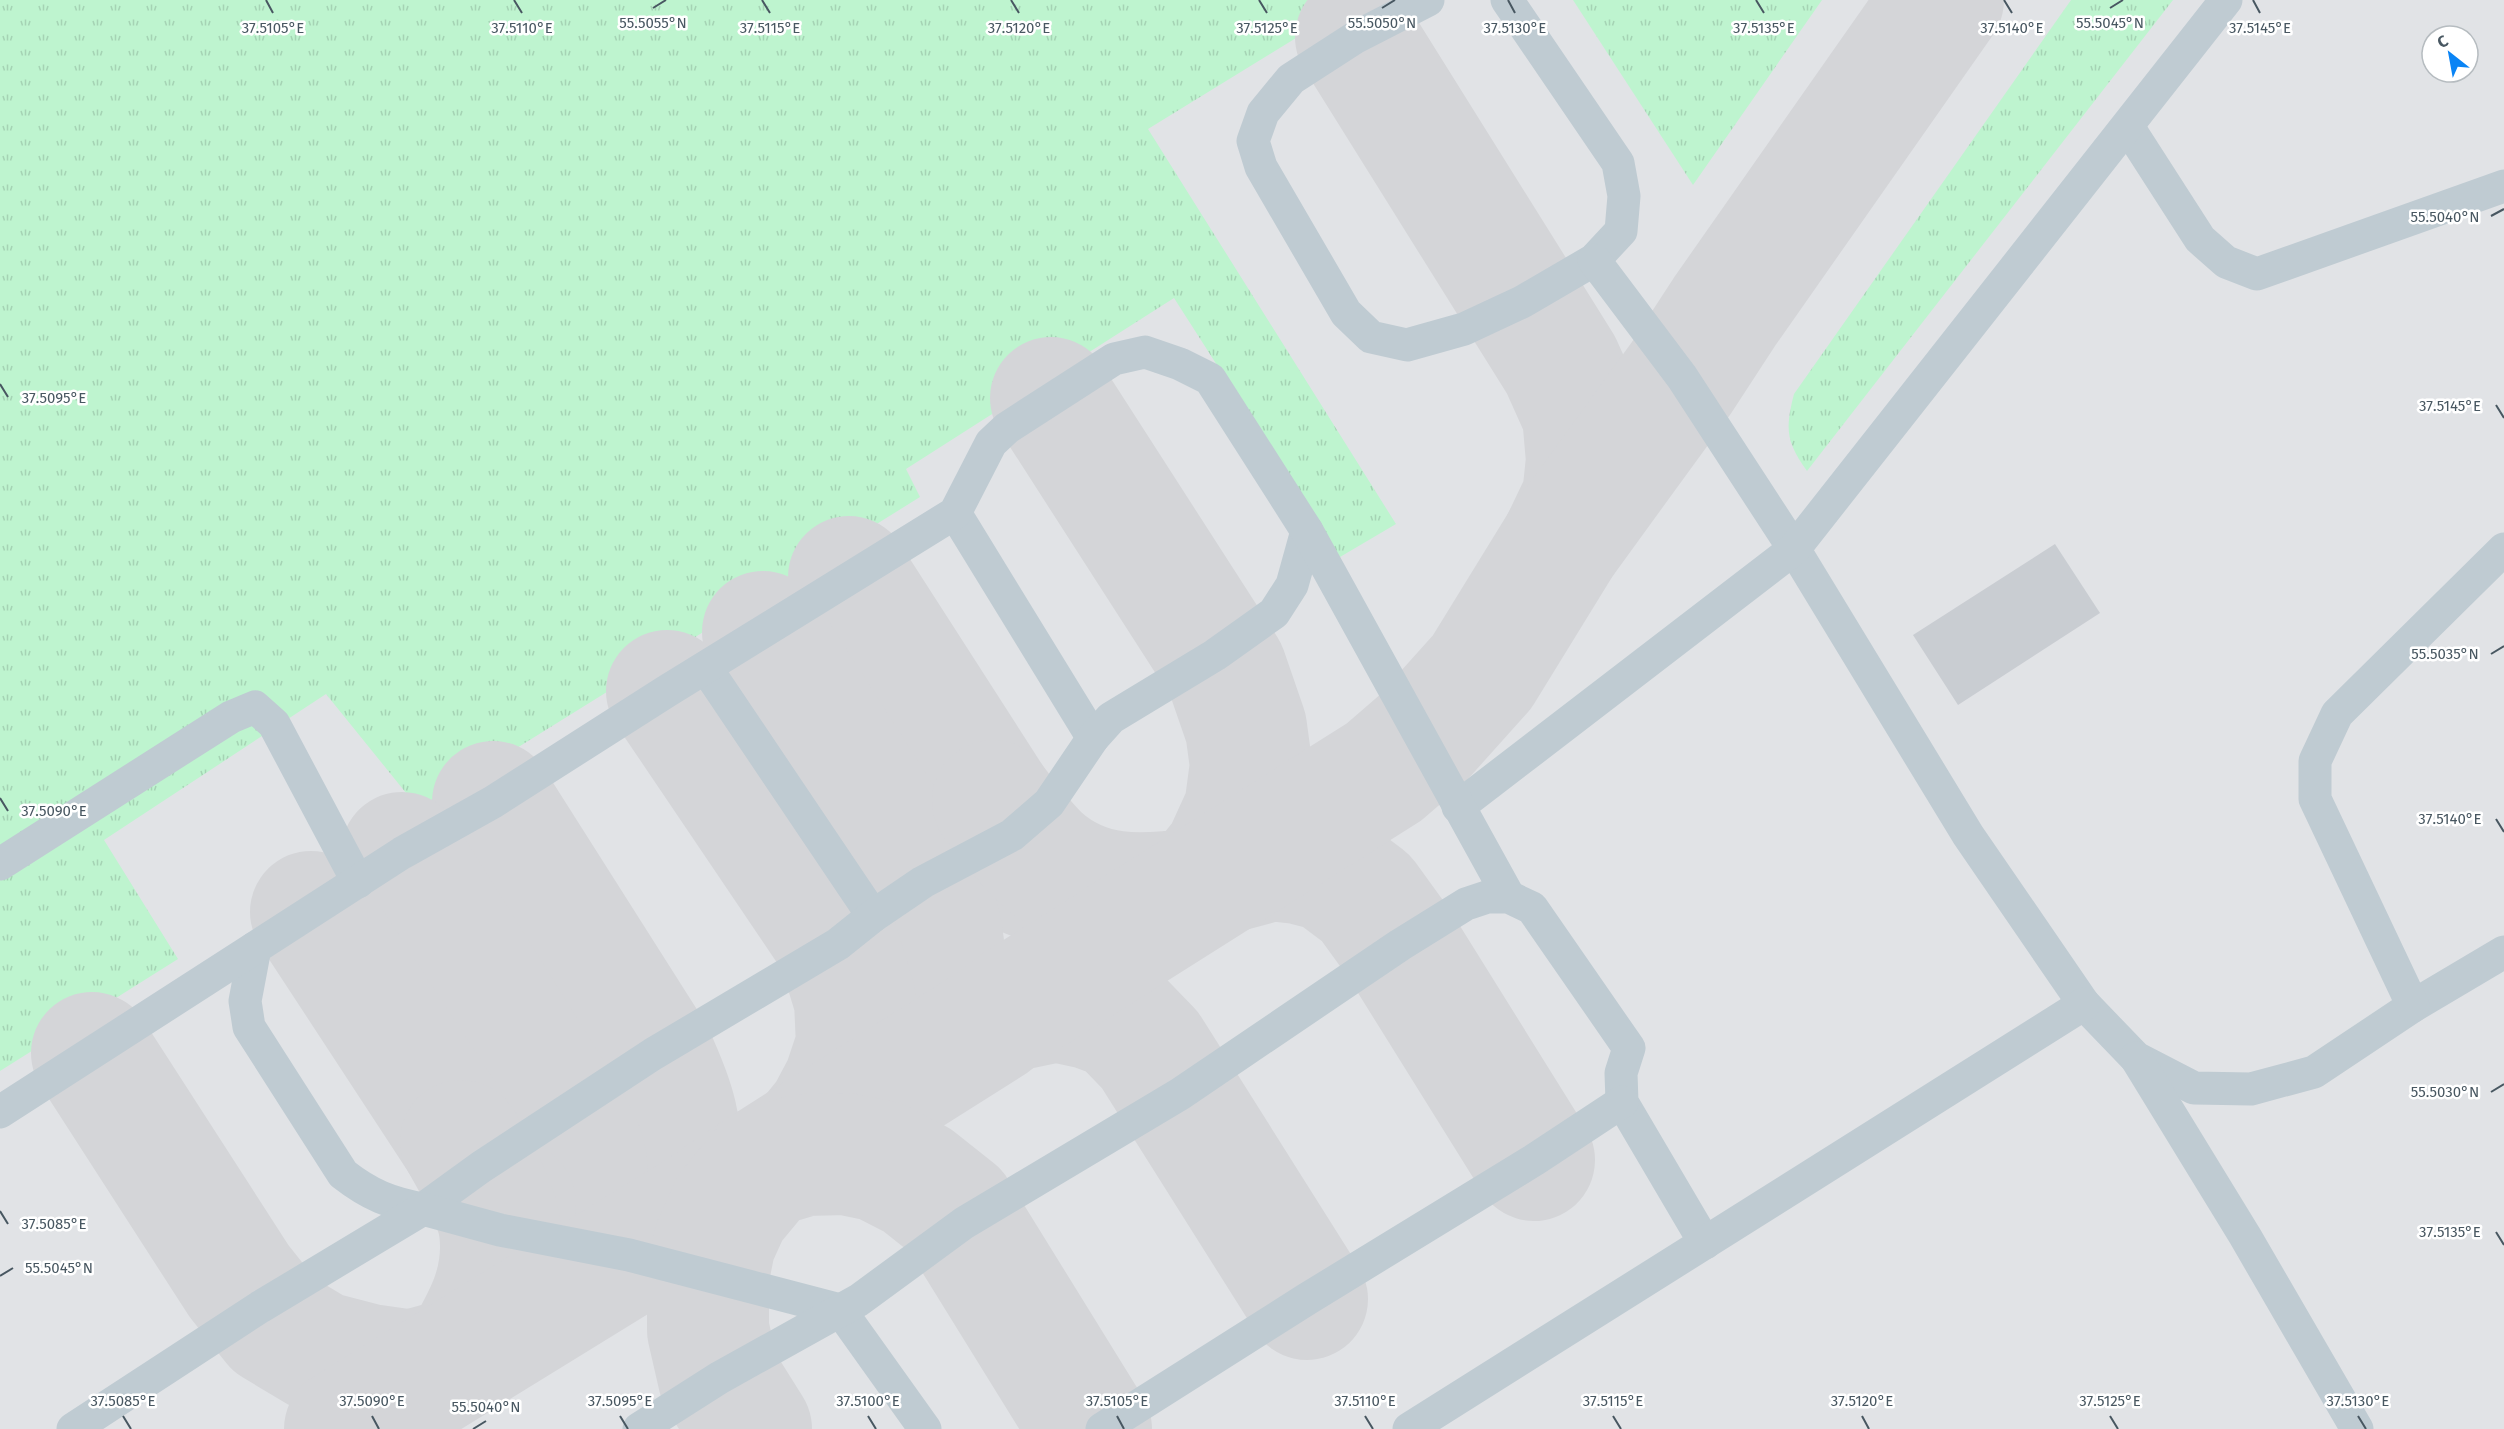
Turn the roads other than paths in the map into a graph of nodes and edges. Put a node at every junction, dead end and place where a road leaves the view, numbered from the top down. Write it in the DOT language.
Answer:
graph roads {
  1 [pos="1428,0"];
  2 [pos="1507,0"];
  3 [pos="2226,0"];
  4 [pos="2128,127"];
  5 [pos="2504,186"];
  6 [pos="1594,260"];
  7 [pos="955,513"];
  8 [pos="1307,531"];
  9 [pos="1794,549"];
  10 [pos="2504,549"];
  11 [pos="706,668"];
  12 [pos="1093,738"];
  13 [pos="1458,807"];
  14 [pos="0,864"];
  15 [pos="358,882"];
  16 [pos="1509,897"];
  17 [pos="873,916"];
  18 [pos="255,948"];
  19 [pos="2504,952"];
  20 [pos="2084,1004"];
  21 [pos="2413,1006"];
  22 [pos="2136,1058"];
  23 [pos="1622,1102"];
  24 [pos="0,1112"];
  25 [pos="423,1209"];
  26 [pos="1705,1243"];
  27 [pos="840,1310"];
  28 [pos="1430,1424"];
  29 [pos="73,1429"];
  30 [pos="639,1429"];
  31 [pos="925,1429"];
  32 [pos="1102,1429"];
  33 [pos="2357,1429"];
  1 -- 6 [label="lane"];
  2 -- 6 [label="lane"];
  3 -- 4 [label="lane"];
  4 -- 5 [label="lane"];
  4 -- 9 [label="lane"];
  6 -- 9 [label="lane"];
  7 -- 8 [label="lane"];
  7 -- 11 [label="lane"];
  7 -- 12 [label="lane"];
  8 -- 12 [label="lane"];
  8 -- 13 [label="lane"];
  9 -- 13 [label="lane"];
  9 -- 20 [label="lane"];
  10 -- 21 [label="lane"];
  11 -- 15 [label="lane"];
  11 -- 17 [label="lane"];
  12 -- 17 [label="lane"];
  13 -- 16 [label="lane"];
  14 -- 15 [label="lane"];
  15 -- 18 [label="lane"];
  16 -- 23 [label="lane"];
  16 -- 27 [label="lane"];
  17 -- 25 [label="lane"];
  18 -- 24 [label="lane"];
  18 -- 25 [label="lane"];
  19 -- 21 [label="lane"];
  20 -- 22 [label="lane"];
  20 -- 26 [label="lane"];
  21 -- 22 [label="lane"];
  22 -- 33 [label="lane"];
  23 -- 26 [label="lane"];
  23 -- 32 [label="lane"];
  25 -- 27 [label="lane"];
  25 -- 29 [label="lane"];
  26 -- 28 [label="lane"];
  27 -- 30 [label="lane"];
  27 -- 31 [label="lane"];
}
